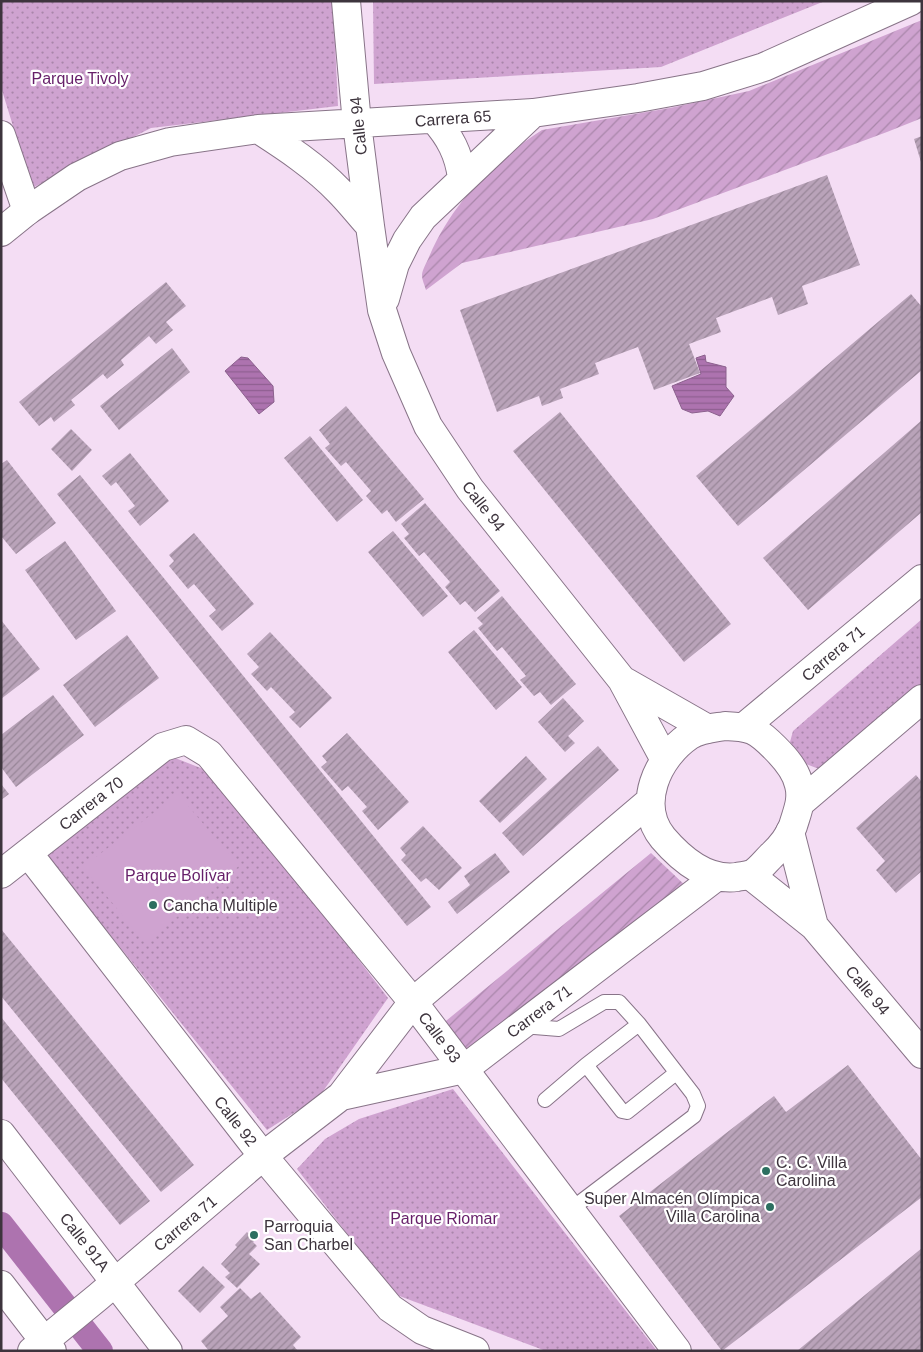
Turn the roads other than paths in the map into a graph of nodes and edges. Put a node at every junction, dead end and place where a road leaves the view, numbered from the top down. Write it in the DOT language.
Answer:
graph roads {
  1 [pos="346,1"];
  2 [pos="911,1"];
  3 [pos="533,113"];
  4 [pos="434,118"];
  5 [pos="356,124"];
  6 [pos="258,129"];
  7 [pos="1,135"];
  8 [pos="462,178"];
  9 [pos="27,210"];
  10 [pos="370,226"];
  11 [pos="1,232"];
  12 [pos="382,310"];
  13 [pos="922,579"];
  14 [pos="622,680"];
  15 [pos="922,699"];
  16 [pos="744,727"];
  17 [pos="708,728"];
  18 [pos="186,740"];
  19 [pos="665,760"];
  20 [pos="650,802"];
  21 [pos="801,802"];
  22 [pos="790,832"];
  23 [pos="28,853"];
  24 [pos="1,874"];
  25 [pos="750,875"];
  26 [pos="716,877"];
  27 [pos="814,926"];
  28 [pos="413,1002"];
  29 [pos="639,1024"];
  30 [pos="519,1026"];
  31 [pos="922,1054"];
  32 [pos="586,1065"];
  33 [pos="464,1069"];
  34 [pos="676,1073"];
  35 [pos="341,1096"];
  36 [pos="545,1100"];
  37 [pos="1,1134"];
  38 [pos="263,1156"];
  39 [pos="570,1210"];
  40 [pos="1,1285"];
  41 [pos="107,1290"];
  42 [pos="47,1342"];
  43 [pos="168,1351"];
  44 [pos="475,1351"];
  45 [pos="677,1351"];
  1 -- 5 [label="street, Calle 94"];
  2 -- 3 [label="street, Carrera 65"];
  3 -- 4 [label="street, Carrera 65"];
  3 -- 8 [label="street"];
  4 -- 5 [label="street, Carrera 65"];
  4 -- 8 [label="street"];
  5 -- 6 [label="street, Carrera 65"];
  5 -- 10 [label="street, Calle 94"];
  6 -- 9 [label="street, Carrera 65"];
  6 -- 10 [label="street"];
  7 -- 9 [label="street"];
  8 -- 12 [label="street"];
  9 -- 11 [label="street, Carrera 65"];
  10 -- 12 [label="street, Calle 94"];
  12 -- 14 [label="street, Calle 94"];
  13 -- 16 [label="street, Carrera 71"];
  14 -- 17 [label="street, Calle 94"];
  14 -- 19 [label="street, Calle 94"];
  15 -- 21 [label="street"];
  16 -- 17 [label="street"];
  16 -- 21 [label="street"];
  17 -- 19 [label="street"];
  18 -- 23 [label="street, Carrera 70"];
  18 -- 28 [label="street, Calle 93"];
  19 -- 20 [label="street"];
  20 -- 26 [label="street"];
  20 -- 28 [label="street, Carrera 71"];
  21 -- 22 [label="street"];
  22 -- 25 [label="street"];
  22 -- 27 [label="street, Calle 94"];
  23 -- 24 [label="street, Carrera 70"];
  23 -- 38 [label="street, Calle 92"];
  25 -- 26 [label="street"];
  25 -- 27 [label="street, Calle 94"];
  26 -- 30 [label="street, Carrera 71"];
  27 -- 31 [label="street, Calle 94"];
  28 -- 33 [label="street, Calle 93"];
  28 -- 35 [label="street, Carrera 71"];
  29 -- 30 [label="lane"];
  29 -- 32 [label="lane"];
  29 -- 34 [label="lane"];
  30 -- 33 [label="street, Carrera 71"];
  32 -- 34 [label="lane"];
  32 -- 36 [label="lane"];
  33 -- 35 [label="street, Carrera 71"];
  33 -- 39 [label="street, Calle 93"];
  34 -- 39 [label="lane"];
  35 -- 38 [label="street, Carrera 71"];
  37 -- 41 [label="street, Calle 91A"];
  38 -- 41 [label="street, Carrera 71"];
  38 -- 44 [label="street, Calle 92"];
  39 -- 45 [label="street, Calle 93"];
  40 -- 42 [label="street"];
  41 -- 42 [label="street, Carrera 71"];
  41 -- 43 [label="street, Calle 91A"];
}
